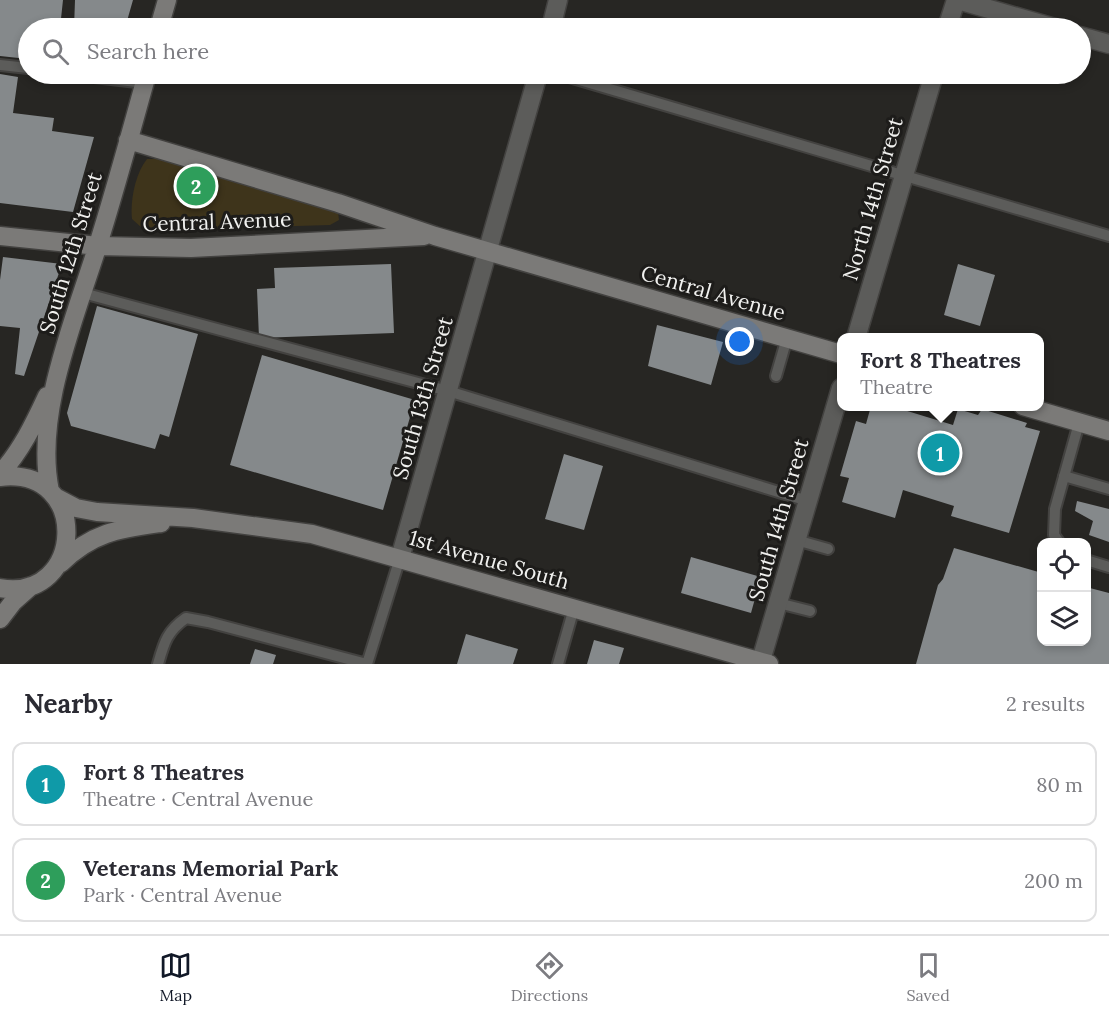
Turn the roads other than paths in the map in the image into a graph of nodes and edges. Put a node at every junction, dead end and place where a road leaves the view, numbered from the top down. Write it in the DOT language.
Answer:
graph roads {
  1 [pos="167,0"];
  2 [pos="558,0"];
  3 [pos="957,0"];
  4 [pos="162,18"];
  5 [pos="553,18"];
  6 [pos="951,18"];
  7 [pos="1020,18"];
  8 [pos="1091,39"];
  9 [pos="1109,44"];
  10 [pos="0,65"];
  11 [pos="18,68"];
  12 [pos="144,84"];
  13 [pos="535,84"];
  14 [pos="593,84"];
  15 [pos="931,84"];
  16 [pos="128,140"];
  17 [pos="904,175"];
  18 [pos="0,236"];
  19 [pos="435,236"];
  20 [pos="1109,236"];
  21 [pos="98,246"];
  22 [pos="488,251"];
  23 [pos="83,293"];
  24 [pos="857,333"];
  25 [pos="787,338"];
  26 [pos="837,353"];
  27 [pos="776,376"];
  28 [pos="56,378"];
  29 [pos="448,391"];
  30 [pos="837,402"];
  31 [pos="1039,411"];
  32 [pos="1079,423"];
  33 [pos="1109,431"];
  34 [pos="0,475"];
  35 [pos="1064,476"];
  36 [pos="1109,489"];
  37 [pos="53,495"];
  38 [pos="808,501"];
  39 [pos="193,518"];
  40 [pos="1055,538"];
  41 [pos="796,540"];
  42 [pos="828,549"];
  43 [pos="400,558"];
  44 [pos="1091,562"];
  45 [pos="1109,567"];
  46 [pos="54,569"];
  47 [pos="31,586"];
  48 [pos="0,588"];
  49 [pos="778,603"];
  50 [pos="574,608"];
  51 [pos="810,611"];
  52 [pos="0,619"];
  53 [pos="763,663"];
  54 [pos="158,664"];
  55 [pos="367,664"];
  56 [pos="558,664"];
  1 -- 4 [label="main road"];
  2 -- 5 [label="street"];
  3 -- 6 [label="street"];
  3 -- 7 [label="street"];
  8 -- 9 [label="street"];
  10 -- 11 [label="lane"];
  12 -- 16 [label="main road, South 12th Street"];
  13 -- 22 [label="street, South 13th Street"];
  14 -- 17 [label="lane"];
  15 -- 17 [label="street, North 14th Street"];
  16 -- 19 [label="main road, Central Avenue"];
  16 -- 21 [label="main road, South 12th Street"];
  17 -- 20 [label="lane"];
  17 -- 24 [label="street, North 14th Street"];
  18 -- 21 [label="main road, Central Avenue"];
  19 -- 21 [label="main road, Central Avenue"];
  19 -- 22 [label="main road, Central Avenue"];
  21 -- 23 [label="main road, South 12th Street"];
  22 -- 25 [label="main road, Central Avenue"];
  22 -- 29 [label="street, South 13th Street"];
  23 -- 28 [label="main road, South 12th Street"];
  23 -- 29 [label="lane"];
  25 -- 26 [label="main road, Central Avenue"];
  25 -- 27 [label="lane"];
  28 -- 34 [label="main road, South 12th Street"];
  28 -- 37 [label="main road, South 12th Street"];
  29 -- 38 [label="lane"];
  29 -- 43 [label="street, South 13th Street"];
  30 -- 38 [label="street, South 14th Street"];
  31 -- 32 [label="main road"];
  32 -- 33 [label="main road"];
  32 -- 35 [label="lane"];
  34 -- 37 [label="main road, 1st Avenue South"];
  35 -- 36 [label="lane"];
  35 -- 40 [label="lane"];
  37 -- 39 [label="main road, 1st Avenue South"];
  37 -- 46 [label="main road, South 12th Street"];
  38 -- 41 [label="street, South 14th Street"];
  39 -- 43 [label="main road, 1st Avenue South"];
  39 -- 46 [label="main road, 1st Avenue South"];
  41 -- 42 [label="lane"];
  41 -- 49 [label="street, South 14th Street"];
  43 -- 50 [label="main road, 1st Avenue South"];
  43 -- 55 [label="lane"];
  44 -- 45 [label="lane"];
  46 -- 47 [label="main road, 1st Avenue South"];
  47 -- 48 [label="main road"];
  47 -- 52 [label="main road"];
  49 -- 51 [label="lane"];
  49 -- 53 [label="street, South 14th Street"];
  50 -- 53 [label="main road, 1st Avenue South"];
  50 -- 56 [label="lane"];
  54 -- 55 [label="lane"];
}
